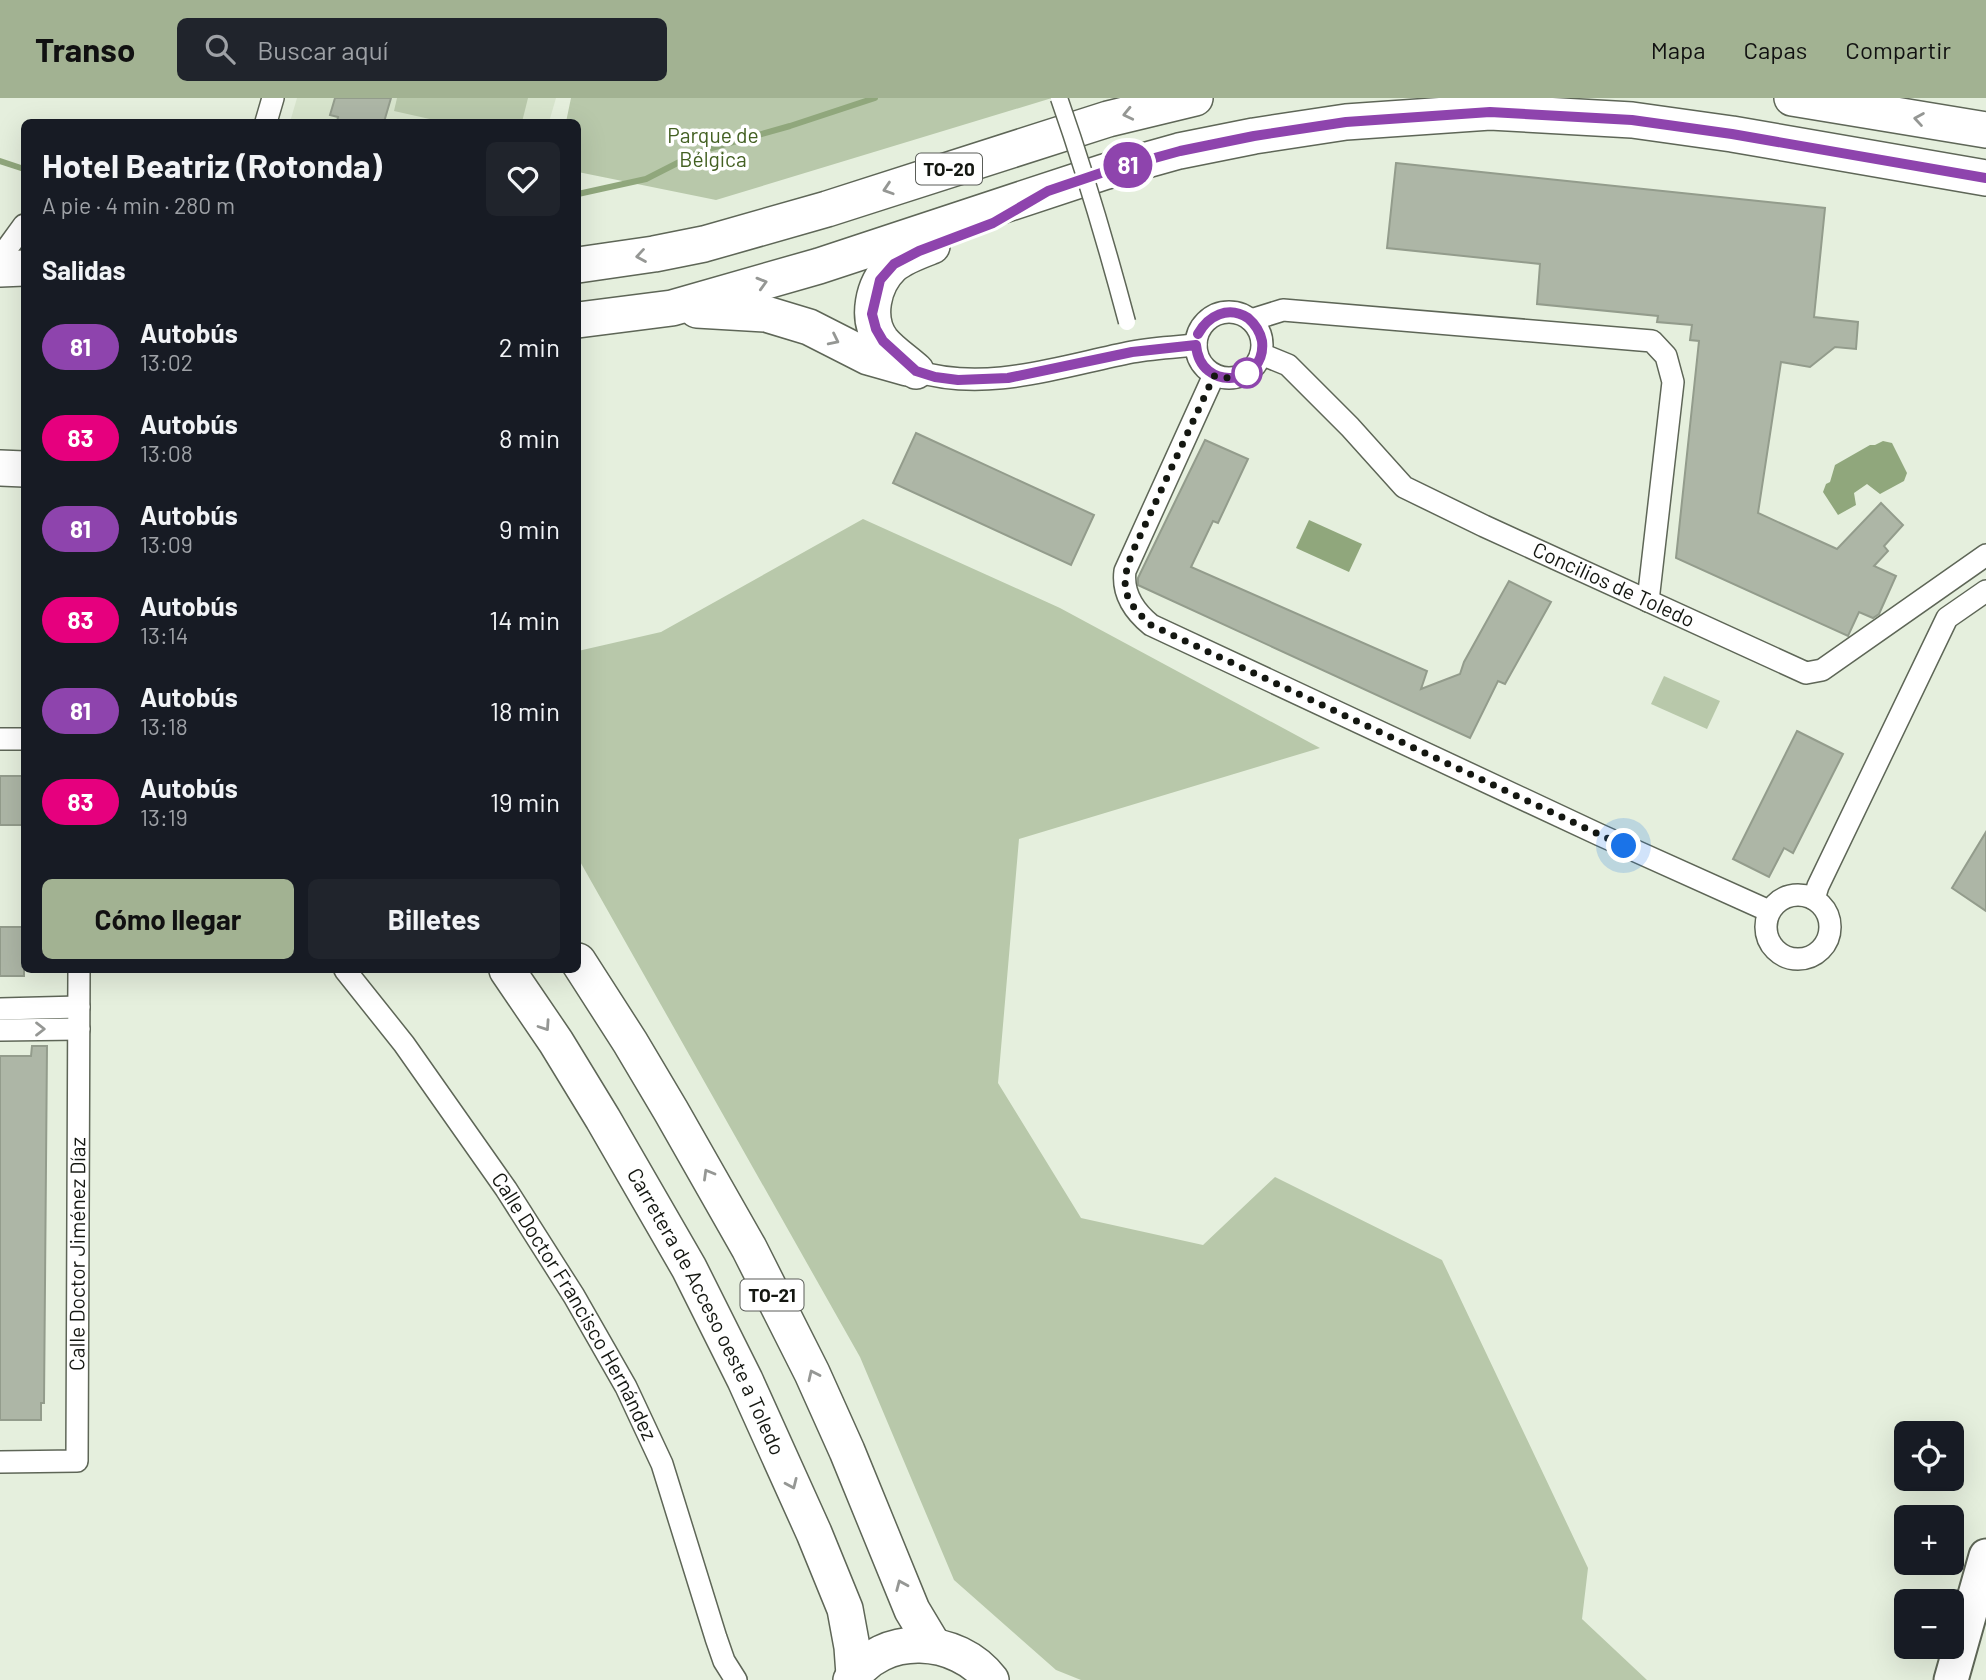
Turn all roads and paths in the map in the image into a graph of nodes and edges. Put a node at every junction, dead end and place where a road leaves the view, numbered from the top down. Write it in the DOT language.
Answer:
graph roads {
  1 [pos="273,98"];
  2 [pos="1059,98"];
  3 [pos="1195,98"];
  4 [pos="1792,98"];
  5 [pos="267,119"];
  6 [pos="1986,130"];
  7 [pos="1986,178"];
  8 [pos="1048,191"];
  9 [pos="21,230"];
  10 [pos="0,258"];
  11 [pos="581,265"];
  12 [pos="21,268"];
  13 [pos="0,269"];
  14 [pos="672,308"];
  15 [pos="581,320"];
  16 [pos="1251,320"];
  17 [pos="1127,322"];
  18 [pos="1196,345"];
  19 [pos="1261,354"];
  20 [pos="916,371"];
  21 [pos="1214,376"];
  22 [pos="0,468"];
  23 [pos="21,469"];
  24 [pos="1986,555"];
  25 [pos="1986,591"];
  26 [pos="1648,601"];
  27 [pos="0,739"];
  28 [pos="21,740"];
  29 [pos="1814,899"];
  30 [pos="1769,911"];
  31 [pos="581,966"];
  32 [pos="79,973"];
  33 [pos="347,973"];
  34 [pos="509,973"];
  35 [pos="79,1007"];
  36 [pos="0,1009"];
  37 [pos="79,1029"];
  38 [pos="0,1030"];
  39 [pos="0,1462"];
  40 [pos="1986,1556"];
  41 [pos="933,1645"];
  42 [pos="852,1677"];
  43 [pos="736,1680"];
  44 [pos="990,1680"];
  45 [pos="1951,1680"];
  1 -- 5 [label="street"];
  2 -- 17 [label="street, bridge"];
  3 -- 11 [label="highway, TO-20, one-way"];
  6 -- 4 [label="highway, one-way"];
  7 -- 8 [label="highway, TO-20"];
  14 -- 8 [label="highway, TO-20, one-way"];
  8 -- 20 [label="highway"];
  9 -- 10 [label="street"];
  12 -- 13 [label="highway"];
  14 -- 15 [label="highway, TO-20"];
  14 -- 20 [label="highway, one-way"];
  16 -- 18 [label="street"];
  16 -- 19 [label="street"];
  16 -- 26 [label="street"];
  18 -- 20 [label="street"];
  18 -- 21 [label="street"];
  19 -- 21 [label="street"];
  19 -- 26 [label="street, Concilios de Toledo"];
  21 -- 30 [label="street"];
  22 -- 23 [label="highway"];
  24 -- 26 [label="street, Concilios de Toledo"];
  25 -- 29 [label="street"];
  27 -- 28 [label="street"];
  29 -- 30 [label="street"];
  29 -- 30 [label="street"];
  41 -- 31 [label="highway, TO-21, one-way"];
  32 -- 35 [label="street, Calle Doctor Jiménez Díaz"];
  33 -- 43 [label="street, Calle Doctor Francisco Hernández"];
  34 -- 42 [label="highway, Carretera de Acceso oeste a Toledo / TO-21, one-way"];
  35 -- 36 [label="street"];
  35 -- 37 [label="street, Calle Doctor Jiménez Díaz"];
  38 -- 37 [label="street, one-way"];
  37 -- 39 [label="street, Calle Doctor Jiménez Díaz"];
  40 -- 45 [label="main road"];
  41 -- 42 [label="highway, Carretera de Acceso oeste a Toledo / TO-21"];
  41 -- 44 [label="highway, Carretera de Acceso oeste a Toledo / TO-21"];
}
